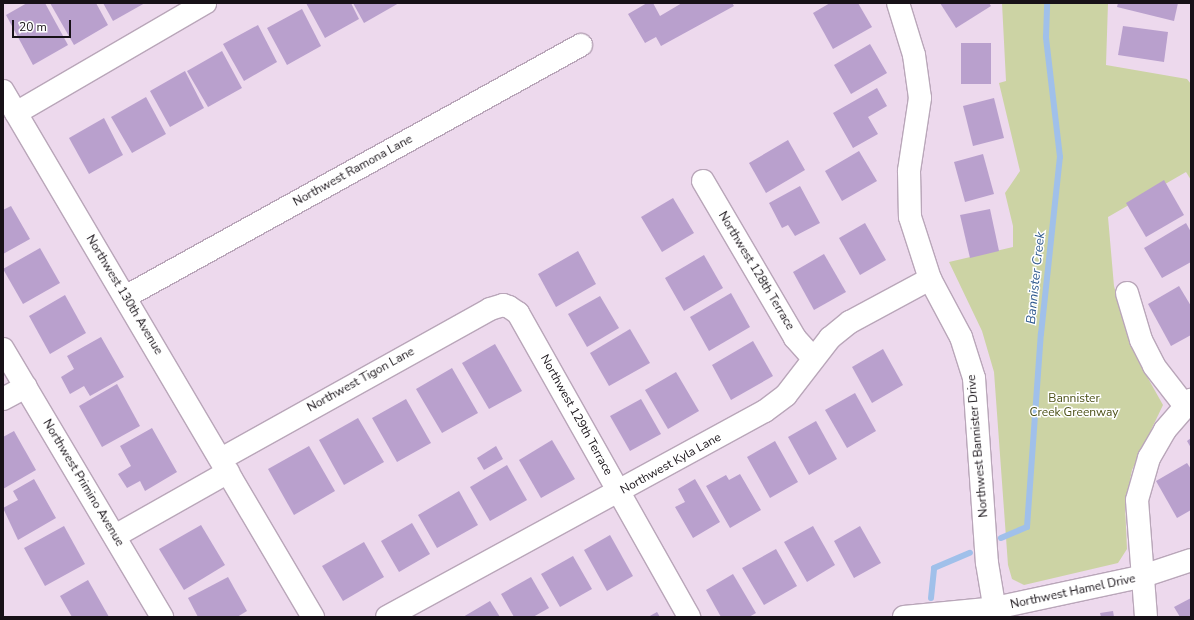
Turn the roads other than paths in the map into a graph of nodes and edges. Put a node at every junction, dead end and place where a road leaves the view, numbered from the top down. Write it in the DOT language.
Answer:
graph roads {
  1 [pos="205,3"];
  2 [pos="898,3"];
  3 [pos="581,45"];
  4 [pos="3,91"];
  5 [pos="16,113"];
  6 [pos="703,181"];
  7 [pos="930,279"];
  8 [pos="1127,293"];
  9 [pos="125,297"];
  10 [pos="502,305"];
  11 [pos="3,349"];
  12 [pos="813,358"];
  13 [pos="26,387"];
  14 [pos="3,399"];
  15 [pos="1188,403"];
  16 [pos="224,465"];
  17 [pos="619,492"];
  18 [pos="115,536"];
  19 [pos="1191,560"];
  20 [pos="1140,577"];
  21 [pos="995,613"];
  22 [pos="162,617"];
  23 [pos="312,617"];
  24 [pos="386,617"];
  25 [pos="689,617"];
  26 [pos="904,617"];
  27 [pos="1146,617"];
  1 -- 5 [label="street"];
  2 -- 7 [label="street, Northwest Bannister Drive"];
  3 -- 9 [label="street, Northwest Ramona Lane"];
  4 -- 5 [label="street, Northwest 130th Avenue"];
  5 -- 9 [label="street, Northwest 130th Avenue"];
  6 -- 12 [label="street, Northwest 128th Terrace"];
  7 -- 12 [label="street, Northwest Kyla Lane"];
  7 -- 21 [label="street, Northwest Bannister Drive"];
  8 -- 15 [label="street"];
  9 -- 16 [label="street, Northwest 130th Avenue"];
  10 -- 16 [label="street, Northwest Tigon Lane"];
  10 -- 17 [label="street, Northwest 129th Terrace"];
  11 -- 13 [label="street, Northwest Primino Avenue"];
  12 -- 17 [label="street, Northwest Kyla Lane"];
  13 -- 14 [label="street"];
  13 -- 18 [label="street, Northwest Primino Avenue"];
  15 -- 20 [label="street"];
  16 -- 18 [label="street, Northwest Tigon Lane"];
  16 -- 23 [label="street, Northwest 130th Avenue"];
  17 -- 24 [label="street, Northwest Kyla Lane"];
  17 -- 25 [label="street, Northwest 129th Terrace"];
  18 -- 22 [label="street, Northwest Primino Avenue"];
  19 -- 20 [label="street, Northwest Hamel Drive"];
  20 -- 21 [label="street, Northwest Hamel Drive"];
  20 -- 27 [label="street"];
  21 -- 26 [label="street, Northwest Hamel Drive"];
}
